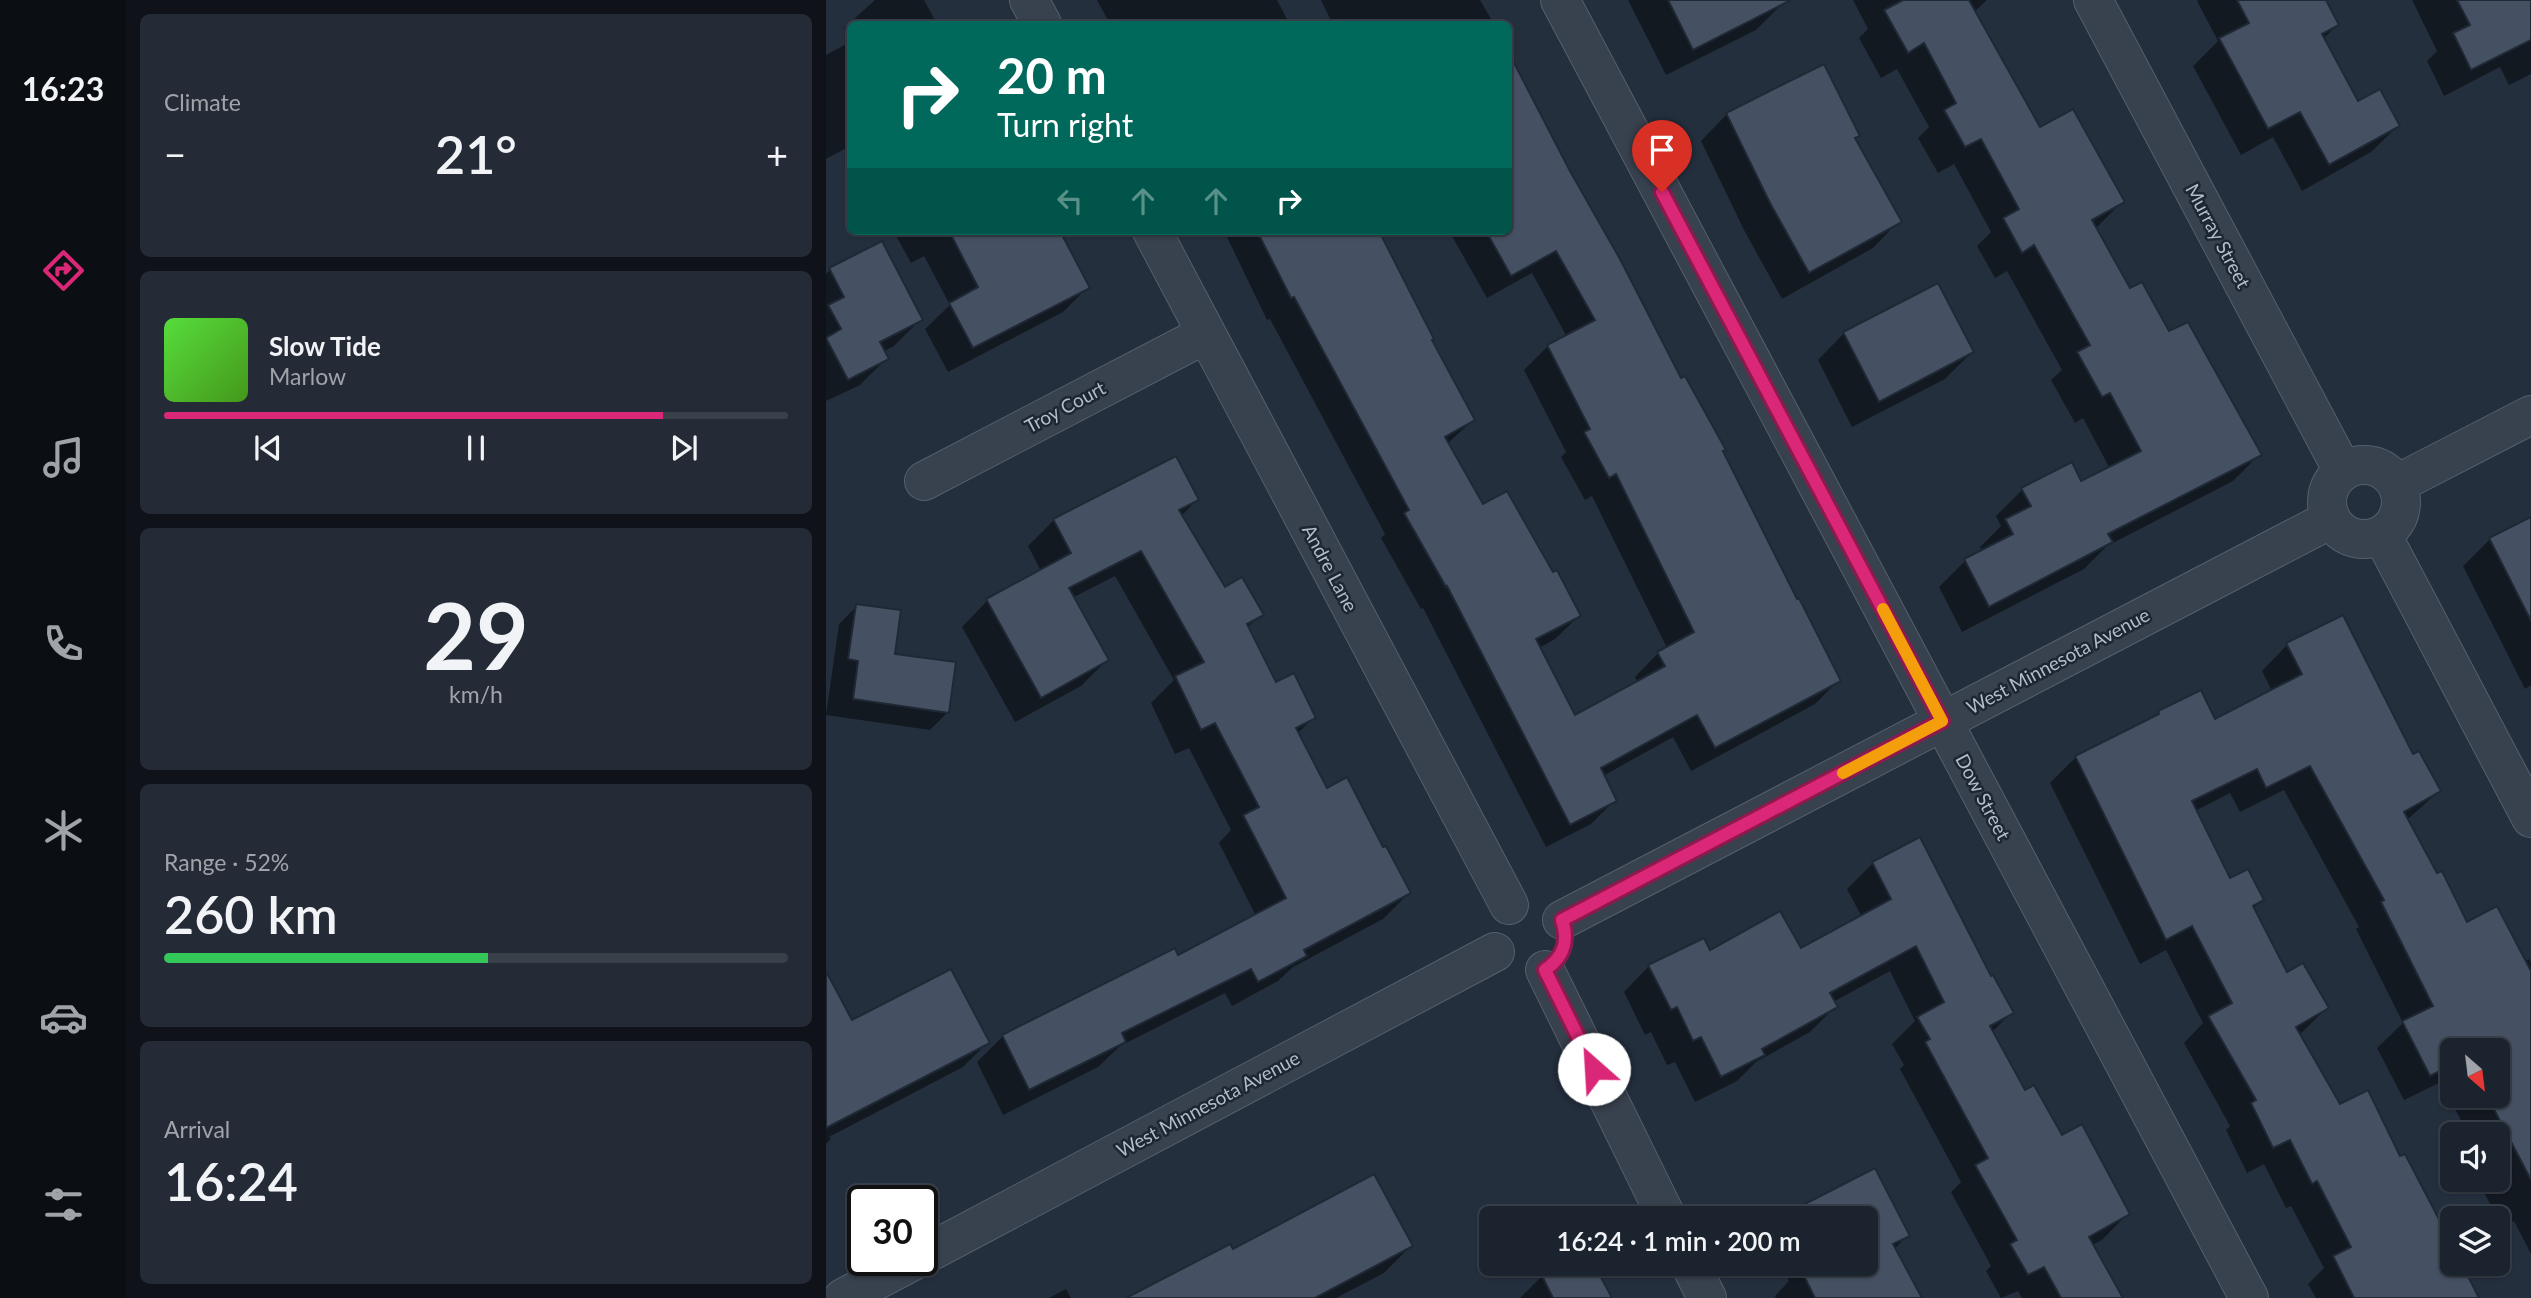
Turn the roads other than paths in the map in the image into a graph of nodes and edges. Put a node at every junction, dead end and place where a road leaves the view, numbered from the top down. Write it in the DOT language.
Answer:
graph roads {
  1 [pos="1029,0"];
  2 [pos="1560,0"];
  3 [pos="2094,0"];
  4 [pos="1040,21"];
  5 [pos="1154,235"];
  6 [pos="1206,334"];
  7 [pos="2531,415"];
  8 [pos="2343,471"];
  9 [pos="924,481"];
  10 [pos="2397,484"];
  11 [pos="2330,519"];
  12 [pos="2382,535"];
  13 [pos="1942,721"];
  14 [pos="2531,818"];
  15 [pos="1509,905"];
  16 [pos="1562,920"];
  17 [pos="1494,952"];
  18 [pos="1545,970"];
  19 [pos="1661,1206"];
  20 [pos="938,1247"];
  21 [pos="885,1276"];
  22 [pos="1696,1276"];
  23 [pos="843,1298"];
  24 [pos="1707,1298"];
  25 [pos="2249,1298"];
  1 -- 4 [label="street"];
  2 -- 13 [label="street, Dow Street"];
  3 -- 8 [label="street, Murray Street"];
  5 -- 6 [label="street, Andre Lane"];
  6 -- 9 [label="street, Troy Court"];
  6 -- 15 [label="street, Andre Lane"];
  7 -- 10 [label="street"];
  8 -- 10 [label="street"];
  8 -- 11 [label="street"];
  10 -- 12 [label="street"];
  11 -- 12 [label="street"];
  11 -- 13 [label="street, West Minnesota Avenue"];
  12 -- 14 [label="street"];
  13 -- 16 [label="street, West Minnesota Avenue"];
  13 -- 25 [label="street, Dow Street"];
  15 -- 16 [label="street"];
  15 -- 17 [label="street"];
  16 -- 18 [label="street"];
  17 -- 18 [label="street"];
  17 -- 20 [label="street, West Minnesota Avenue"];
  18 -- 19 [label="street"];
  21 -- 23 [label="street"];
  22 -- 24 [label="street"];
}
